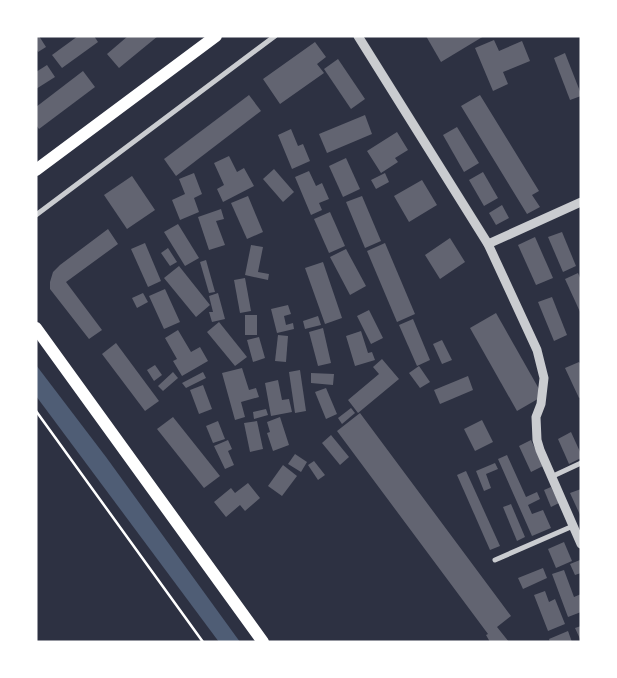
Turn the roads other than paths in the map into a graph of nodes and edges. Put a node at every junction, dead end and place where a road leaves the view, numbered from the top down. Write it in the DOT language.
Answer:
graph roads {
  1 [pos="216,36"];
  2 [pos="274,36"];
  3 [pos="358,36"];
  4 [pos="36,170"];
  5 [pos="581,202"];
  6 [pos="36,215"];
  7 [pos="488,244"];
  8 [pos="36,328"];
  9 [pos="581,463"];
  10 [pos="551,477"];
  11 [pos="573,526"];
  12 [pos="581,544"];
  13 [pos="495,560"];
  14 [pos="263,642"];
  1 -- 4 [label="main road"];
  2 -- 6 [label="street"];
  3 -- 7 [label="street"];
  5 -- 7 [label="street"];
  7 -- 10 [label="street"];
  8 -- 14 [label="main road"];
  9 -- 10 [label="street"];
  10 -- 11 [label="street"];
  11 -- 12 [label="street"];
  11 -- 13 [label="street"];
}
